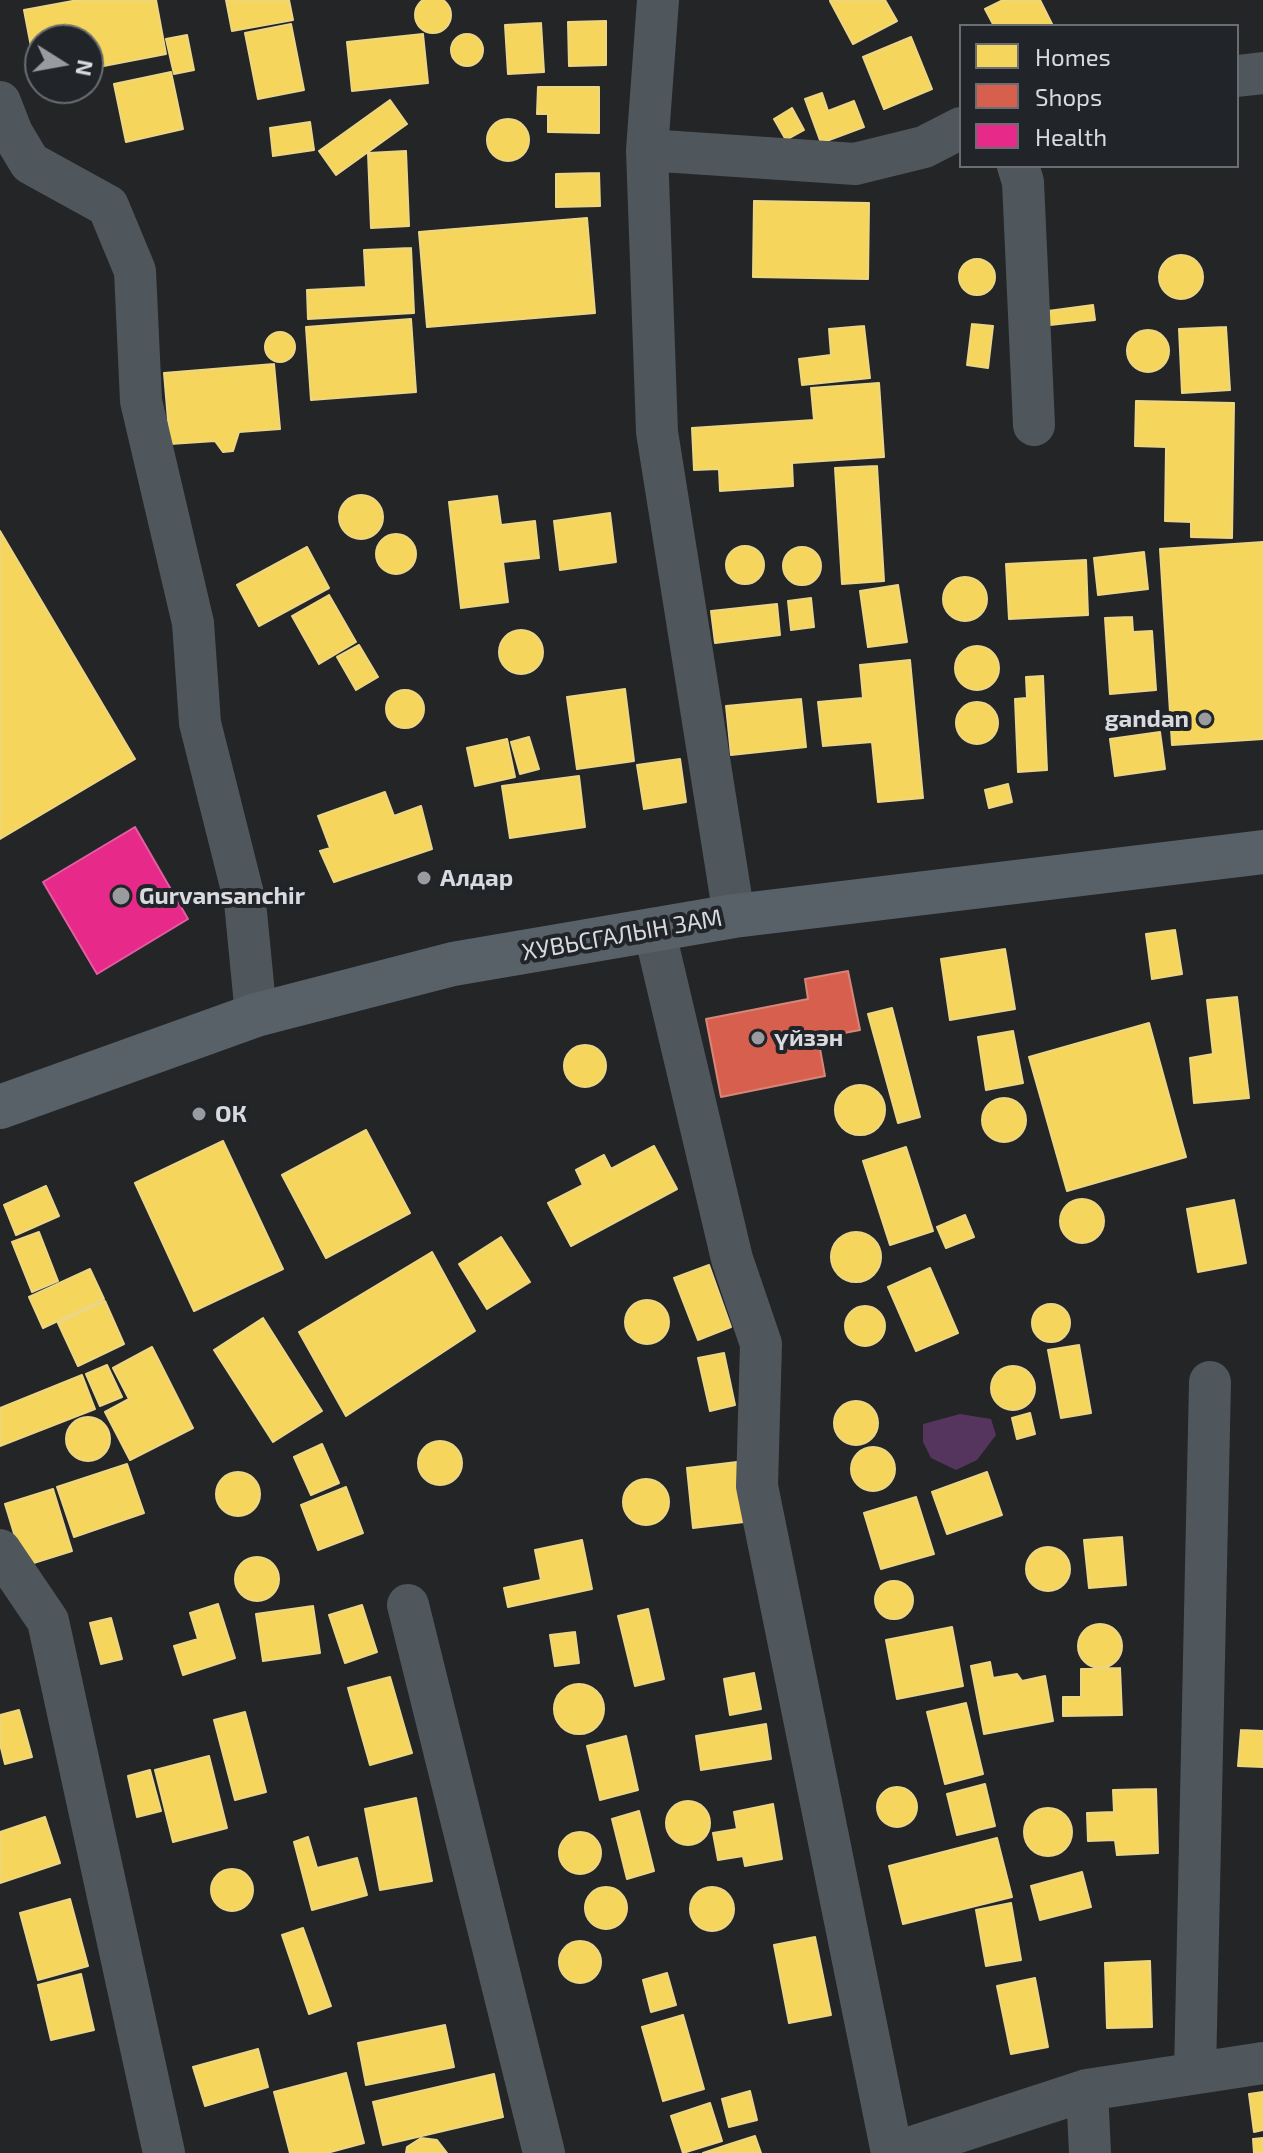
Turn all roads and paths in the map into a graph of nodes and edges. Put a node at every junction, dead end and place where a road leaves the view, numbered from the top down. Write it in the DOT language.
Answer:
graph roads {
  1 [pos="658,0"];
  2 [pos="1263,73"];
  3 [pos="1239,76"];
  4 [pos="0,102"];
  5 [pos="959,129"];
  6 [pos="647,150"];
  7 [pos="1019,168"];
  8 [pos="1034,425"];
  9 [pos="1263,852"];
  10 [pos="734,916"];
  11 [pos="654,929"];
  12 [pos="256,1015"];
  13 [pos="0,1107"];
  14 [pos="1210,1382"];
  15 [pos="0,1550"];
  16 [pos="408,1605"];
  17 [pos="1263,2063"];
  18 [pos="1195,2073"];
  19 [pos="1087,2090"];
  20 [pos="164,2153"];
  21 [pos="544,2153"];
  22 [pos="893,2153"];
  23 [pos="1090,2153"];
  1 -- 6 [label="street"];
  2 -- 3 [label="street"];
  4 -- 12 [label="street"];
  5 -- 6 [label="street"];
  6 -- 10 [label="street"];
  7 -- 8 [label="street"];
  9 -- 10 [label="main road, ХУВЬСГАЛЫН ЗАМ"];
  10 -- 11 [label="main road, ХУВЬСГАЛЫН ЗАМ"];
  11 -- 12 [label="main road, ХУВЬСГАЛЫН ЗАМ"];
  11 -- 22 [label="street"];
  12 -- 13 [label="main road, ХУВЬСГАЛЫН ЗАМ"];
  14 -- 18 [label="street"];
  15 -- 20 [label="street"];
  16 -- 21 [label="street"];
  17 -- 18 [label="street"];
  18 -- 19 [label="street"];
  19 -- 22 [label="street"];
  19 -- 23 [label="street"];
}
